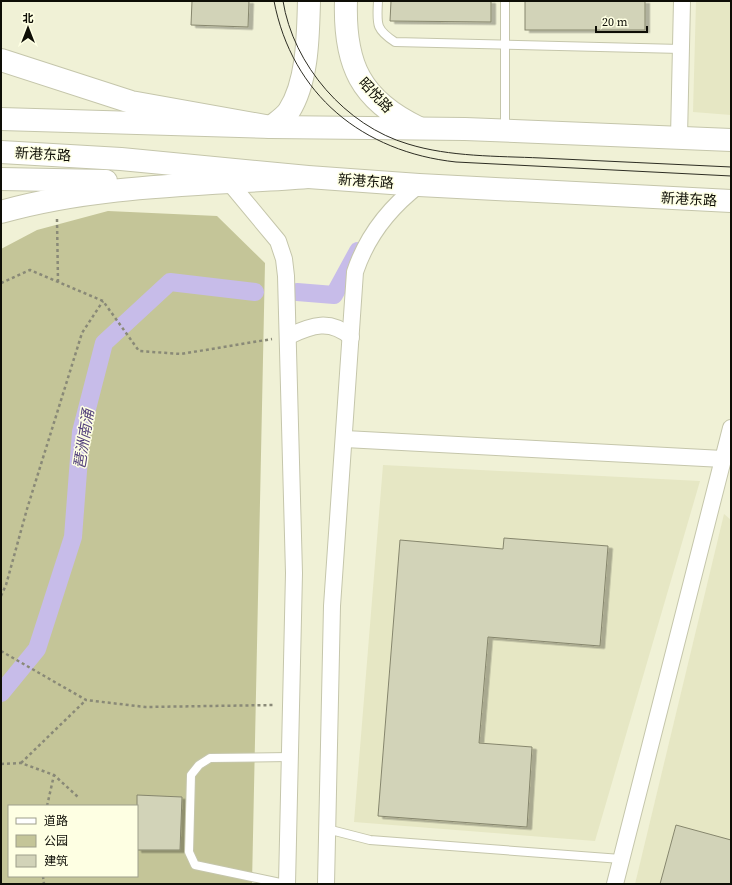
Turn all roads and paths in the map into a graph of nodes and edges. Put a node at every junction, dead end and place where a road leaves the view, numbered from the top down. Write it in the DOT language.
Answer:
graph roads {
  1 [pos="309,1"];
  2 [pos="346,1"];
  3 [pos="378,1"];
  4 [pos="505,1"];
  5 [pos="682,1"];
  6 [pos="505,44"];
  7 [pos="681,49"];
  8 [pos="1,60"];
  9 [pos="1,119"];
  10 [pos="271,127"];
  11 [pos="419,128"];
  12 [pos="505,130"];
  13 [pos="679,137"];
  14 [pos="731,140"];
  15 [pos="1,152"];
  16 [pos="224,177"];
  17 [pos="1,179"];
  18 [pos="419,185"];
  19 [pos="56,199"];
  20 [pos="731,201"];
  21 [pos="1,212"];
  22 [pos="58,282"];
  23 [pos="1,283"];
  24 [pos="103,301"];
  25 [pos="289,336"];
  26 [pos="351,338"];
  27 [pos="731,428"];
  28 [pos="345,439"];
  29 [pos="723,459"];
  30 [pos="1,596"];
  31 [pos="1,651"];
  32 [pos="86,700"];
  33 [pos="291,705"];
  34 [pos="290,757"];
  35 [pos="21,763"];
  36 [pos="1,764"];
  37 [pos="54,775"];
  38 [pos="78,797"];
  39 [pos="47,805"];
  40 [pos="327,829"];
  41 [pos="621,859"];
  42 [pos="286,884"];
  43 [pos="326,884"];
  44 [pos="615,884"];
  1 -- 10 [label="main road"];
  2 -- 11 [label="main road, 昭悦路"];
  3 -- 6 [label="lane"];
  4 -- 6 [label="lane"];
  5 -- 7 [label="street"];
  6 -- 7 [label="lane"];
  6 -- 12 [label="lane"];
  7 -- 13 [label="street"];
  8 -- 10 [label="main road"];
  9 -- 10 [label="main road"];
  10 -- 11 [label="main road"];
  11 -- 12 [label="main road"];
  12 -- 13 [label="main road"];
  13 -- 14 [label="main road"];
  15 -- 16 [label="main road, 新港东路"];
  16 -- 17 [label="main road"];
  16 -- 18 [label="main road, 新港东路"];
  16 -- 19 [label="main road"];
  16 -- 25 [label="street"];
  18 -- 20 [label="main road, 新港东路"];
  18 -- 26 [label="street"];
  19 -- 21 [label="main road"];
  19 -- 22 [label="path"];
  22 -- 23 [label="path"];
  22 -- 24 [label="path"];
  24 -- 25 [label="path"];
  24 -- 30 [label="path"];
  25 -- 26 [label="street"];
  25 -- 33 [label="street"];
  26 -- 28 [label="street"];
  27 -- 29 [label="street"];
  28 -- 29 [label="street"];
  28 -- 40 [label="street"];
  29 -- 41 [label="street"];
  31 -- 32 [label="path"];
  32 -- 33 [label="path"];
  32 -- 35 [label="path"];
  33 -- 34 [label="street"];
  34 -- 42 [label="street"];
  34 -- 42 [label="lane"];
  35 -- 36 [label="path"];
  35 -- 37 [label="path"];
  37 -- 38 [label="path"];
  37 -- 39 [label="path"];
  40 -- 41 [label="lane"];
  40 -- 43 [label="street"];
  41 -- 44 [label="street"];
}
